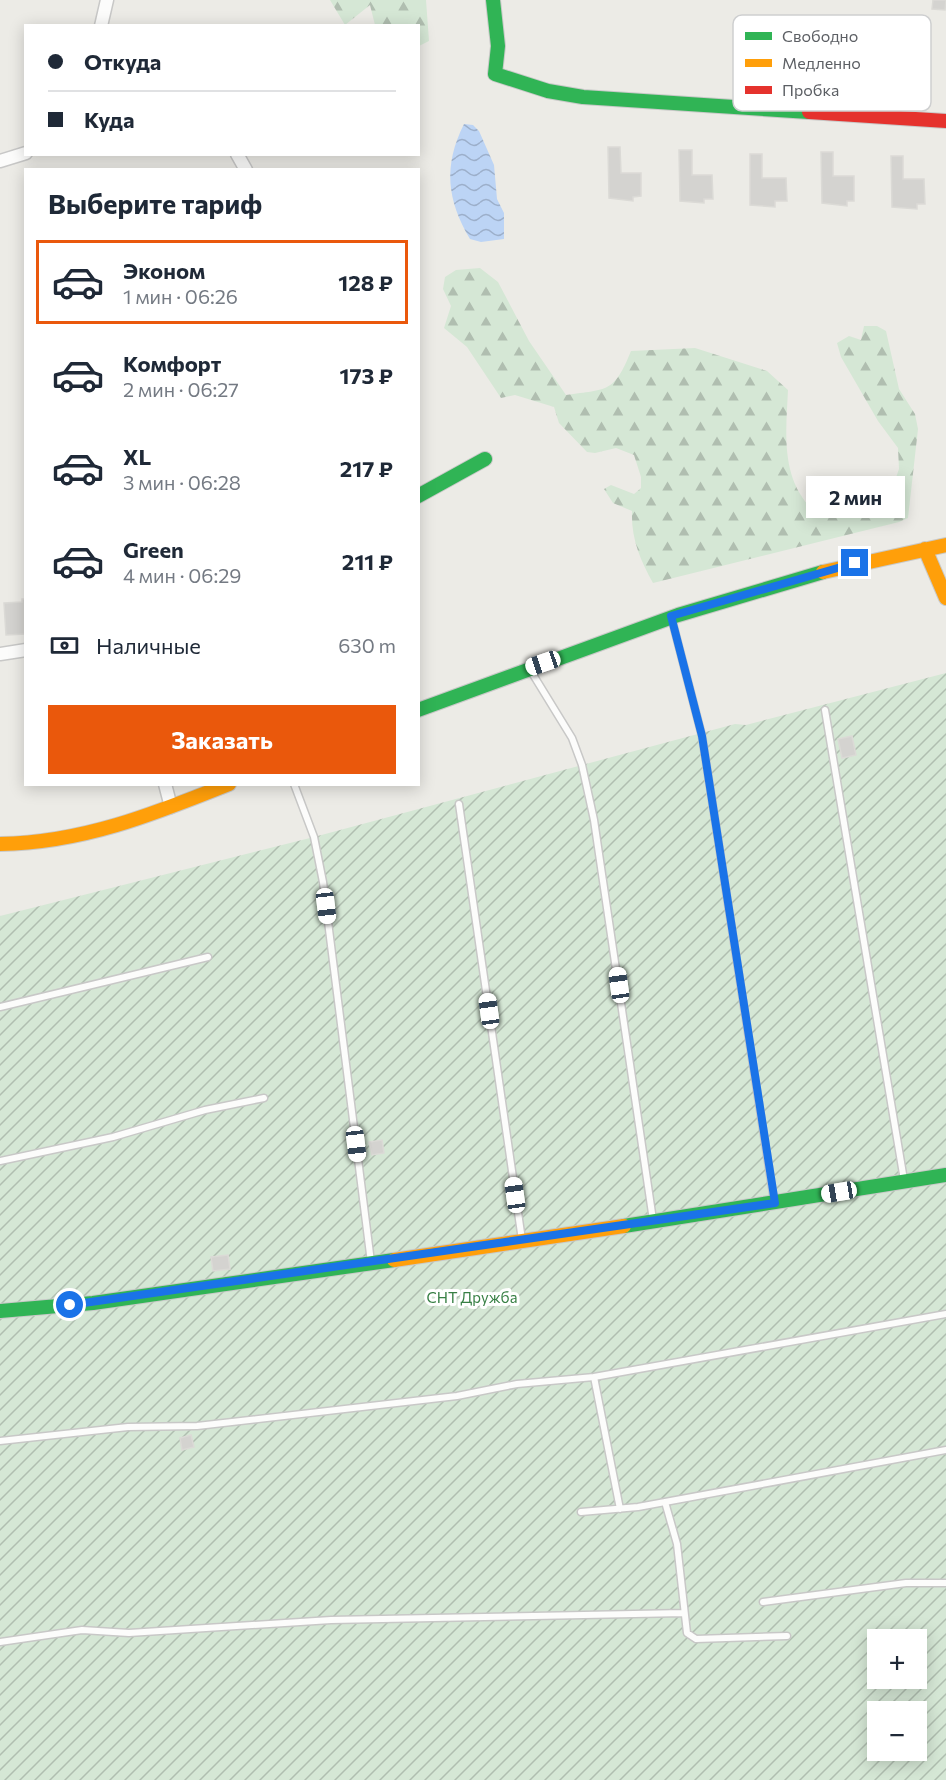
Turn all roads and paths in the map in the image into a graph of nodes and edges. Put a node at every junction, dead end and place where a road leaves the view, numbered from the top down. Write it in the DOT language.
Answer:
graph roads {
  1 [pos="108,0"];
  2 [pos="493,0"];
  3 [pos="102,24"];
  4 [pos="733,107"];
  5 [pos="795,111"];
  6 [pos="946,121"];
  7 [pos="24,154"];
  8 [pos="0,161"];
  9 [pos="485,459"];
  10 [pos="420,491"];
  11 [pos="946,545"];
  12 [pos="925,549"];
  13 [pos="946,598"];
  14 [pos="671,616"];
  15 [pos="24,650"];
  16 [pos="0,654"];
  17 [pos="528,668"];
  18 [pos="420,709"];
  19 [pos="825,710"];
  20 [pos="166,786"];
  21 [pos="224,786"];
  22 [pos="295,786"];
  23 [pos="459,804"];
  24 [pos="171,807"];
  25 [pos="0,844"];
  26 [pos="208,957"];
  27 [pos="0,1007"];
  28 [pos="264,1098"];
  29 [pos="0,1161"];
  30 [pos="946,1175"];
  31 [pos="904,1180"];
  32 [pos="775,1203"];
  33 [pos="653,1222"];
  34 [pos="522,1241"];
  35 [pos="371,1263"];
  36 [pos="0,1311"];
  37 [pos="946,1314"];
  38 [pos="594,1377"];
  39 [pos="0,1441"];
  40 [pos="946,1450"];
  41 [pos="665,1502"];
  42 [pos="620,1509"];
  43 [pos="581,1512"];
  44 [pos="946,1583"];
  45 [pos="763,1602"];
  46 [pos="684,1613"];
  47 [pos="787,1636"];
  48 [pos="0,1642"];
  1 -- 3 [label="street"];
  2 -- 4 [label="street"];
  5 -- 6 [label="street"];
  7 -- 8 [label="street"];
  9 -- 10 [label="street"];
  11 -- 12 [label="street"];
  12 -- 13 [label="street"];
  12 -- 14 [label="street"];
  14 -- 17 [label="street"];
  14 -- 32 [label="lane"];
  15 -- 16 [label="street"];
  17 -- 18 [label="street"];
  17 -- 33 [label="lane"];
  19 -- 31 [label="lane"];
  20 -- 24 [label="street"];
  21 -- 24 [label="street"];
  22 -- 35 [label="lane"];
  23 -- 34 [label="lane"];
  24 -- 25 [label="street"];
  26 -- 27 [label="lane"];
  28 -- 29 [label="lane"];
  30 -- 31 [label="street"];
  31 -- 32 [label="street"];
  32 -- 33 [label="street"];
  33 -- 34 [label="street"];
  34 -- 35 [label="street"];
  35 -- 36 [label="street"];
  37 -- 38 [label="lane"];
  38 -- 39 [label="lane"];
  38 -- 42 [label="lane"];
  40 -- 41 [label="lane"];
  41 -- 42 [label="lane"];
  41 -- 46 [label="lane"];
  42 -- 43 [label="lane"];
  44 -- 45 [label="lane"];
  46 -- 47 [label="lane"];
  46 -- 48 [label="lane"];
}
